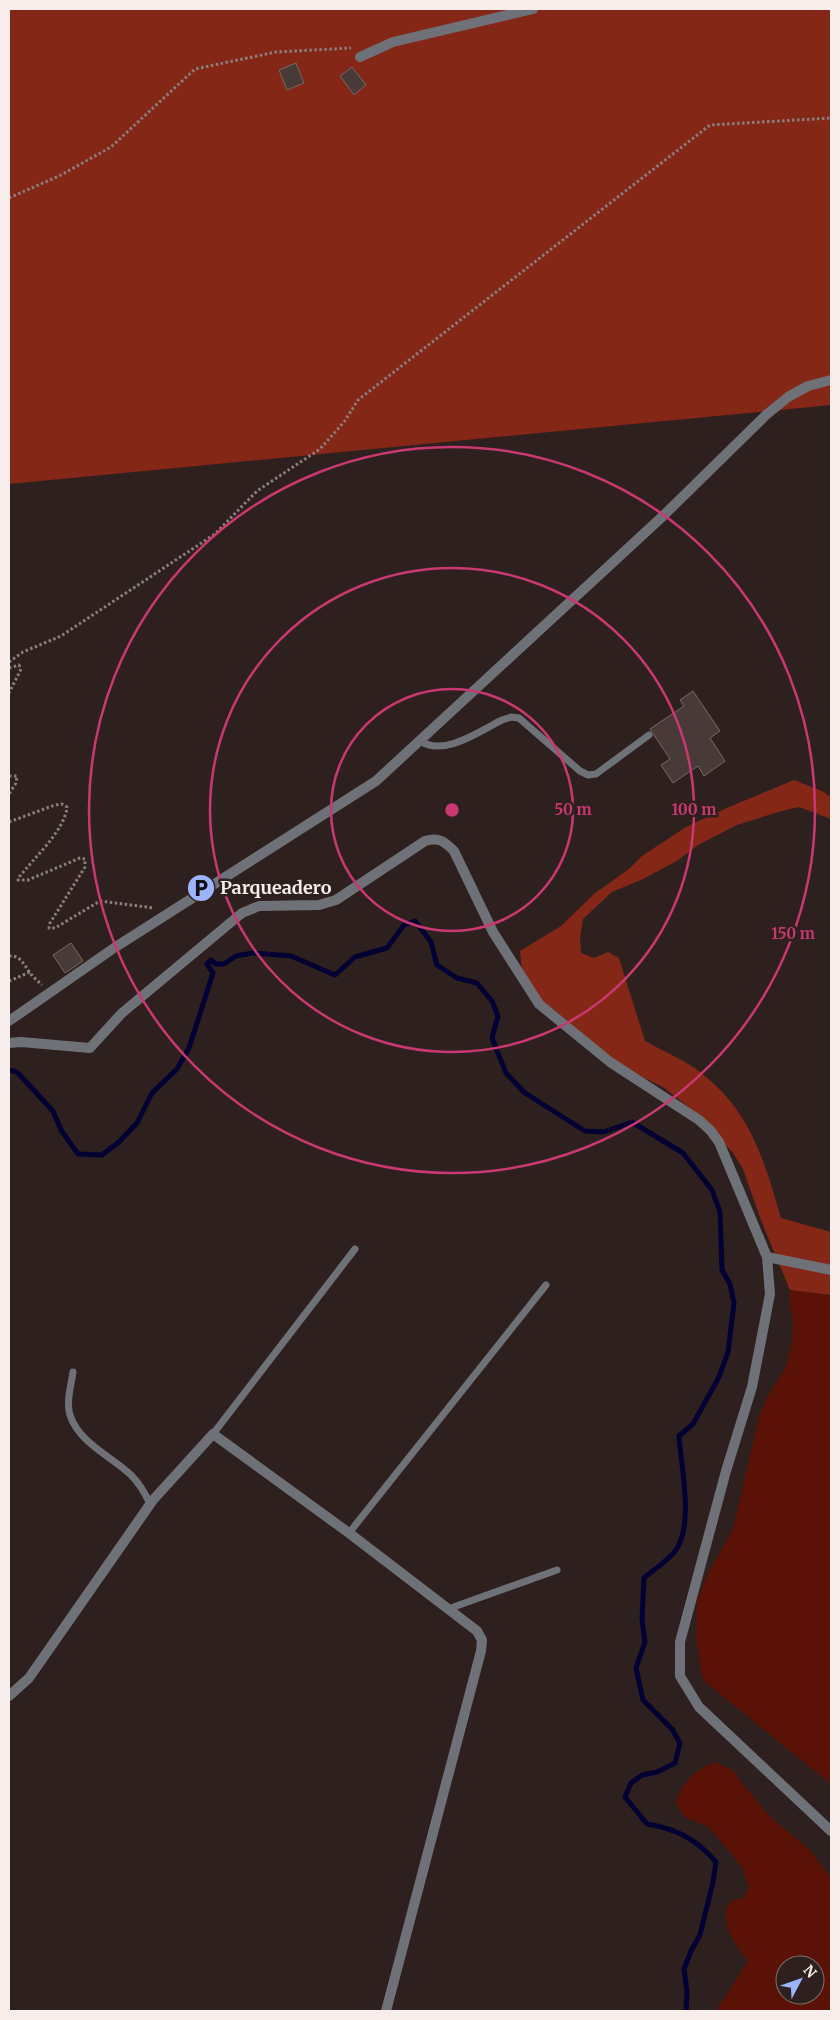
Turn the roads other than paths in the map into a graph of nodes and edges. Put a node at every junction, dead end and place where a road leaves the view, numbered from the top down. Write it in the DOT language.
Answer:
graph roads {
  1 [pos="533,9"];
  2 [pos="360,57"];
  3 [pos="831,380"];
  4 [pos="649,735"];
  5 [pos="420,742"];
  6 [pos="9,1021"];
  7 [pos="9,1044"];
  8 [pos="355,1248"];
  9 [pos="767,1257"];
  10 [pos="831,1270"];
  11 [pos="546,1285"];
  12 [pos="73,1372"];
  13 [pos="213,1434"];
  14 [pos="150,1504"];
  15 [pos="349,1533"];
  16 [pos="557,1570"];
  17 [pos="448,1609"];
  18 [pos="9,1696"];
  19 [pos="831,1832"];
  20 [pos="386,2011"];
  1 -- 2 [label="street"];
  3 -- 5 [label="street"];
  4 -- 5 [label="lane"];
  5 -- 6 [label="street"];
  7 -- 9 [label="street"];
  8 -- 13 [label="lane"];
  9 -- 10 [label="street"];
  9 -- 19 [label="street"];
  11 -- 15 [label="lane"];
  12 -- 14 [label="lane"];
  13 -- 14 [label="street"];
  13 -- 15 [label="street"];
  14 -- 18 [label="street"];
  15 -- 17 [label="street"];
  16 -- 17 [label="lane"];
  17 -- 20 [label="street"];
}
